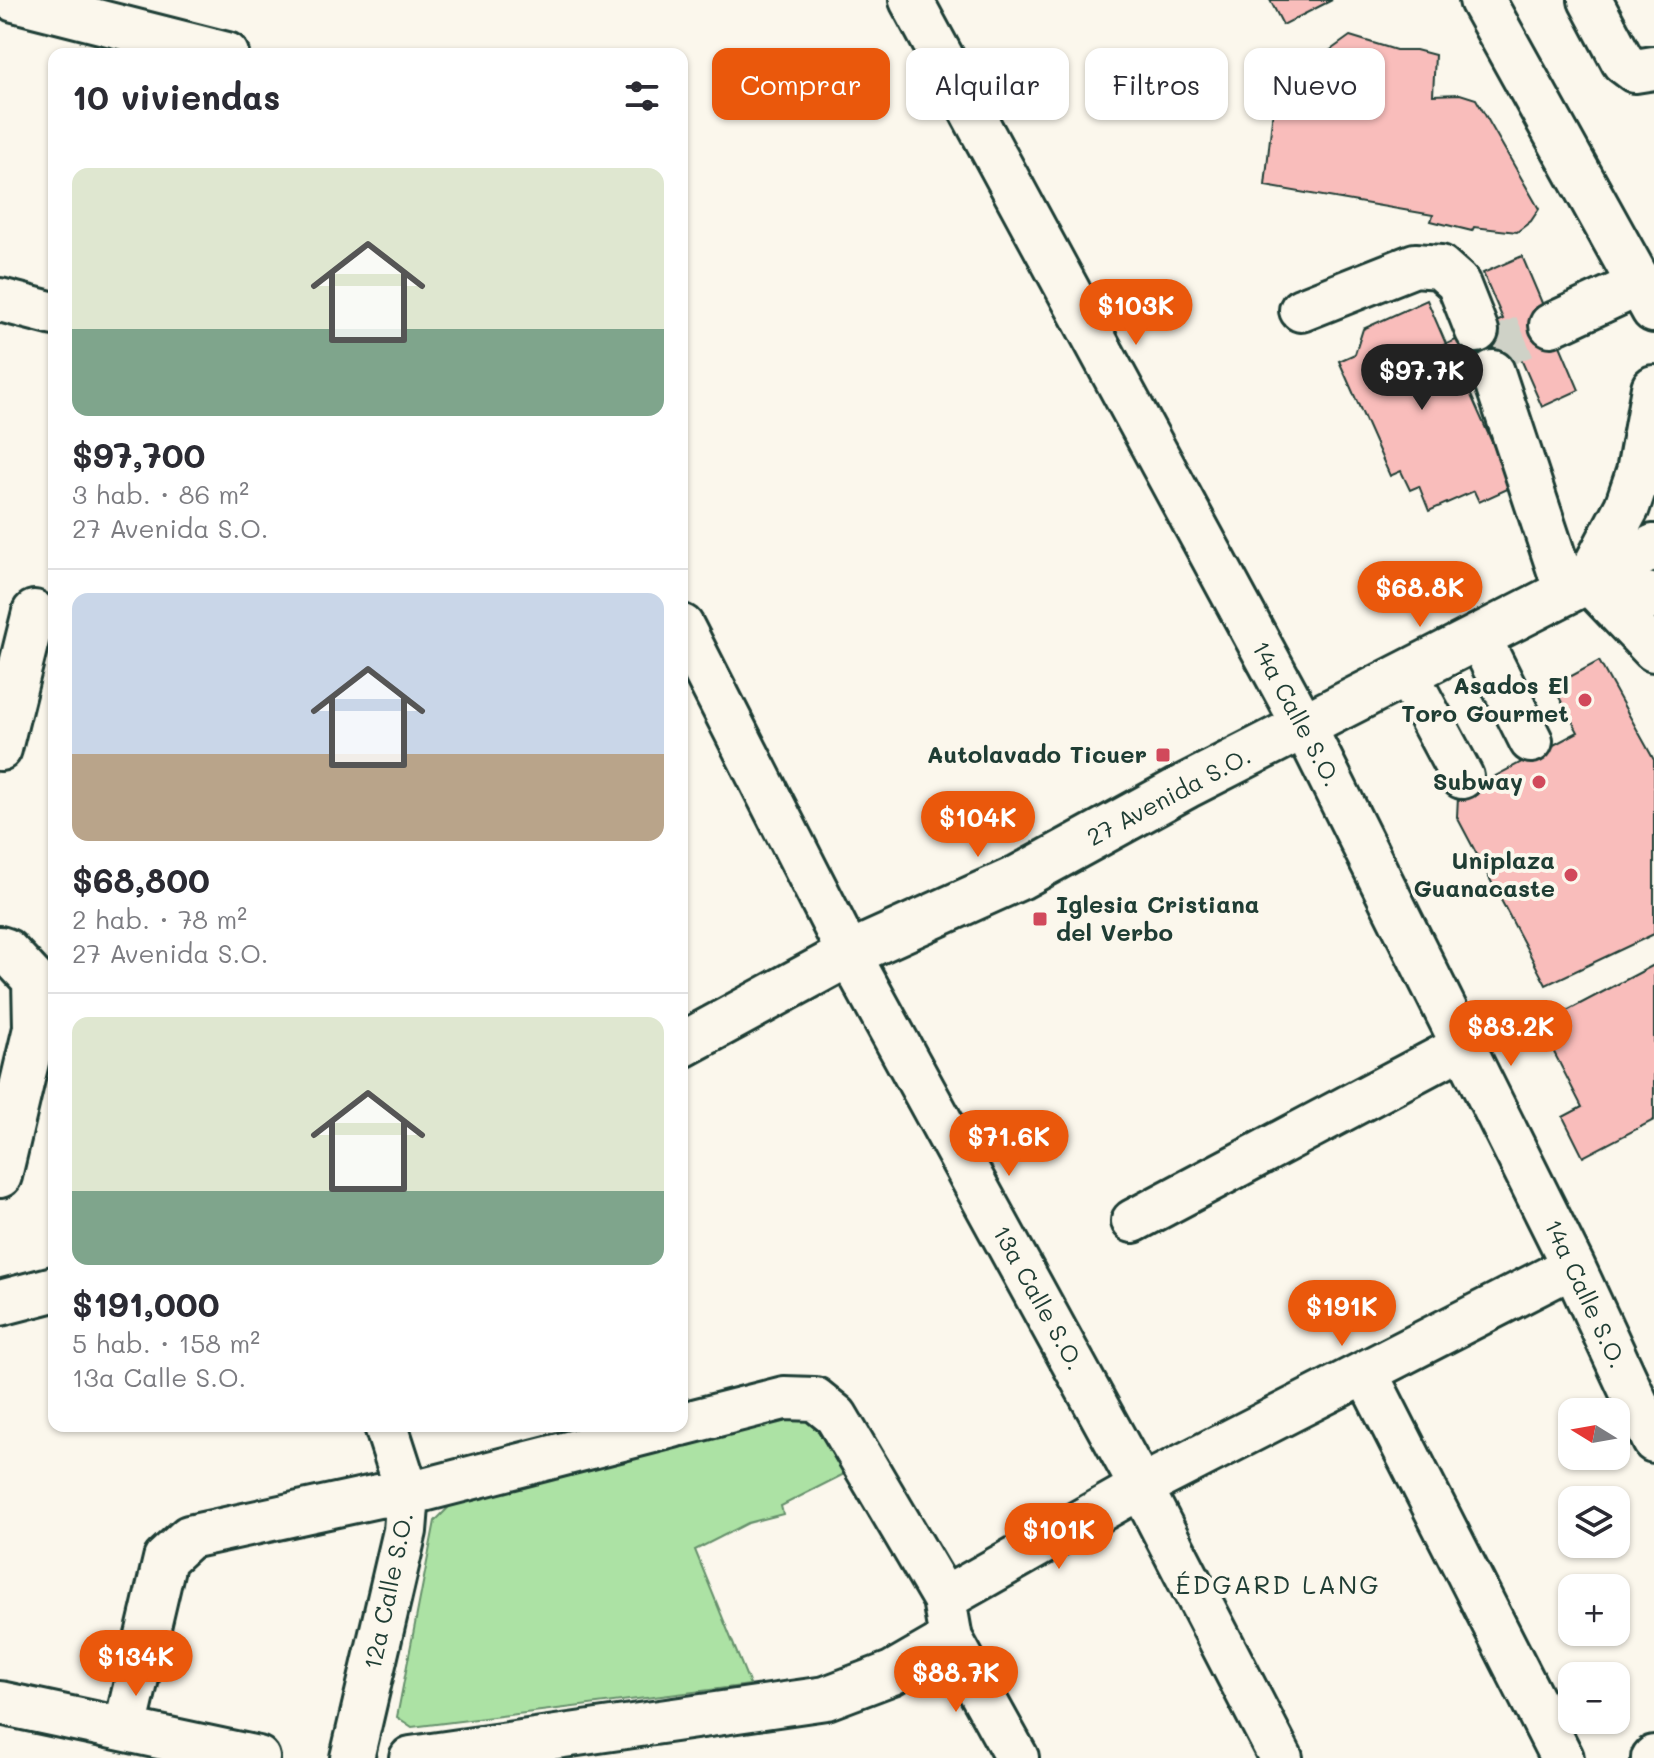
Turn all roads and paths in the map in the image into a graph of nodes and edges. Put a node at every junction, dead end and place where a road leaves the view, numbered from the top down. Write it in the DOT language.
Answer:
graph roads {
  1 [pos="14,0"];
  2 [pos="911,0"];
  3 [pos="1482,0"];
  4 [pos="1590,0"];
  5 [pos="203,48"];
  6 [pos="1654,68"];
  7 [pos="1647,297"];
  8 [pos="0,300"];
  9 [pos="1301,310"];
  10 [pos="48,312"];
  11 [pos="1551,325"];
  12 [pos="1477,331"];
  13 [pos="1493,372"];
  14 [pos="1654,388"];
  15 [pos="1654,547"];
  16 [pos="1577,586"];
  17 [pos="1654,597"];
  18 [pos="29,611"];
  19 [pos="1479,637"];
  20 [pos="688,639"];
  21 [pos="1654,650"];
  22 [pos="1407,674"];
  23 [pos="1304,726"];
  24 [pos="1531,741"];
  25 [pos="0,749"];
  26 [pos="1462,777"];
  27 [pos="0,948"];
  28 [pos="849,954"];
  29 [pos="688,1042"];
  30 [pos="1463,1046"];
  31 [pos="0,1176"];
  32 [pos="1133,1221"];
  33 [pos="1573,1266"];
  34 [pos="48,1291"];
  35 [pos="0,1303"];
  36 [pos="1366,1373"];
  37 [pos="688,1422"];
  38 [pos="388,1432"];
  39 [pos="650,1432"];
  40 [pos="1654,1441"];
  41 [pos="1141,1487"];
  42 [pos="408,1494"];
  43 [pos="944,1599"];
  44 [pos="951,1639"];
  45 [pos="0,1703"];
  46 [pos="125,1729"];
  47 [pos="258,1758"];
  48 [pos="352,1758"];
  49 [pos="411,1758"];
  50 [pos="1017,1758"];
  51 [pos="1281,1758"];
  52 [pos="1562,1758"];
  1 -- 5 [label="street"];
  2 -- 23 [label="street, 14a Calle S.O."];
  3 -- 7 [label="main road"];
  4 -- 6 [label="street"];
  7 -- 11 [label="street"];
  8 -- 10 [label="street"];
  9 -- 12 [label="street"];
  13 -- 16 [label="street"];
  14 -- 16 [label="main road"];
  15 -- 16 [label="main road, 27 Avenida S.O."];
  16 -- 17 [label="main road"];
  16 -- 19 [label="main road, 27 Avenida S.O."];
  16 -- 21 [label="street"];
  18 -- 25 [label="street"];
  19 -- 22 [label="main road, 27 Avenida S.O."];
  19 -- 24 [label="street"];
  20 -- 28 [label="street, 13a Calle S.O."];
  22 -- 23 [label="main road, 27 Avenida S.O."];
  22 -- 26 [label="street"];
  23 -- 28 [label="main road, 27 Avenida S.O."];
  23 -- 30 [label="street, 14a Calle S.O."];
  27 -- 31 [label="street"];
  28 -- 29 [label="main road, 27 Avenida S.O."];
  28 -- 41 [label="street, 13a Calle S.O."];
  30 -- 32 [label="street"];
  30 -- 33 [label="street, 14a Calle S.O."];
  33 -- 36 [label="street"];
  33 -- 40 [label="street, 14a Calle S.O."];
  34 -- 35 [label="main road"];
  36 -- 41 [label="street"];
  36 -- 52 [label="street"];
  37 -- 43 [label="street"];
  38 -- 42 [label="street, 12a Calle S.O."];
  39 -- 42 [label="street"];
  41 -- 43 [label="street"];
  41 -- 51 [label="street, 13a Calle S.O."];
  42 -- 46 [label="street"];
  42 -- 48 [label="street, 12a Calle S.O."];
  43 -- 44 [label="street"];
  44 -- 49 [label="street"];
  44 -- 50 [label="street"];
  45 -- 46 [label="street"];
  46 -- 47 [label="street"];
}
